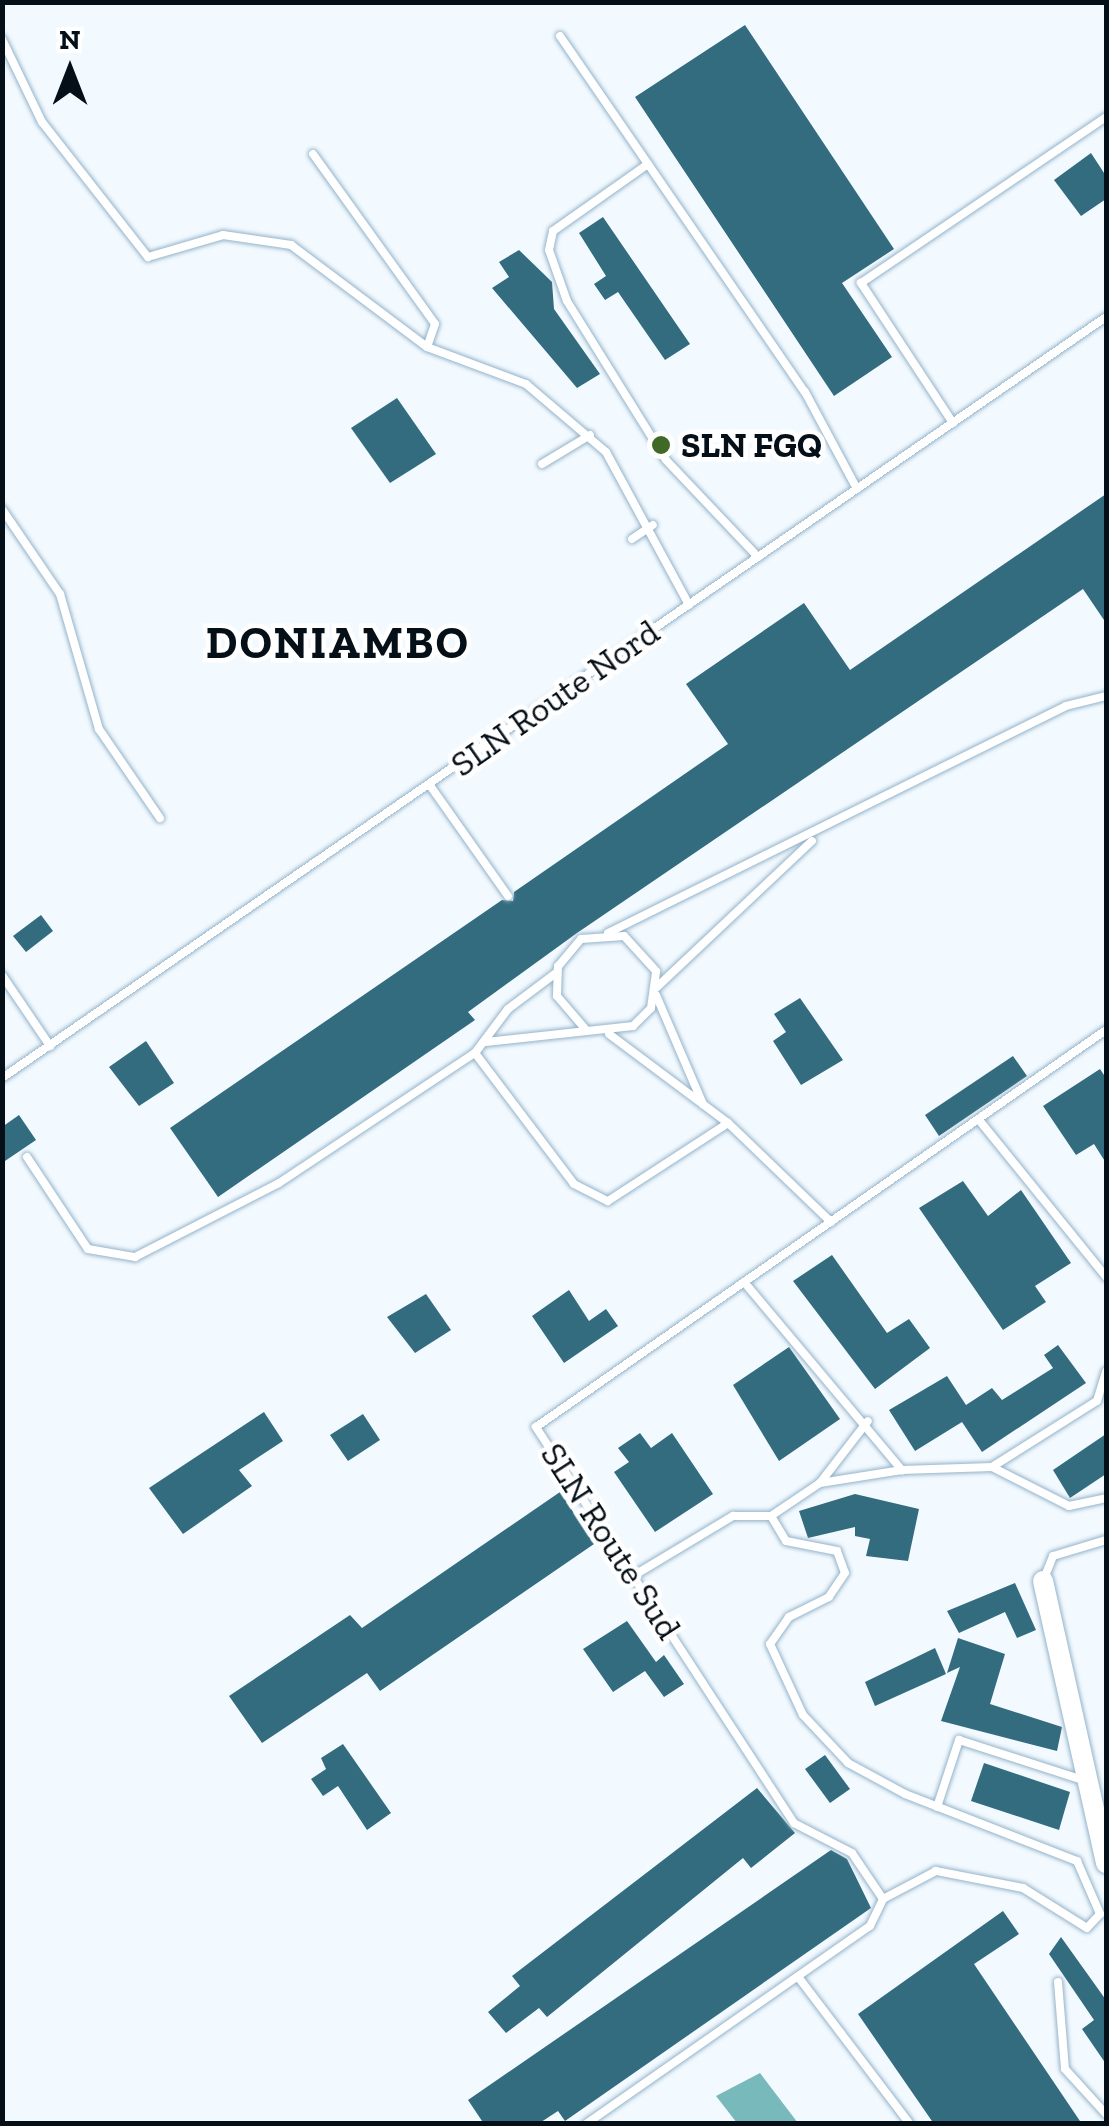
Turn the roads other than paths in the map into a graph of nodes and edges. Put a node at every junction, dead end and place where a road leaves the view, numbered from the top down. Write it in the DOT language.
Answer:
graph roads {
  1 [pos="560,36"];
  2 [pos="2,39"];
  3 [pos="1106,117"];
  4 [pos="314,154"];
  5 [pos="648,164"];
  6 [pos="1106,317"];
  7 [pos="426,347"];
  8 [pos="953,423"];
  9 [pos="590,434"];
  10 [pos="542,464"];
  11 [pos="857,489"];
  12 [pos="2,509"];
  13 [pos="653,525"];
  14 [pos="632,538"];
  15 [pos="758,557"];
  16 [pos="689,605"];
  17 [pos="1106,696"];
  18 [pos="429,784"];
  19 [pos="160,818"];
  20 [pos="819,835"];
  21 [pos="508,896"];
  22 [pos="608,933"];
  23 [pos="552,954"];
  24 [pos="562,958"];
  25 [pos="556,973"];
  26 [pos="2,976"];
  27 [pos="656,991"];
  28 [pos="586,1030"];
  29 [pos="1106,1030"];
  30 [pos="609,1034"];
  31 [pos="486,1042"];
  32 [pos="50,1046"];
  33 [pos="475,1053"];
  34 [pos="2,1078"];
  35 [pos="703,1104"];
  36 [pos="979,1120"];
  37 [pos="728,1123"];
  38 [pos="26,1158"];
  39 [pos="831,1222"];
  40 [pos="1106,1276"];
  41 [pos="744,1282"];
  42 [pos="1106,1371"];
  43 [pos="868,1421"];
  44 [pos="992,1468"];
  45 [pos="902,1470"];
  46 [pos="820,1484"];
  47 [pos="1106,1498"];
  48 [pos="771,1516"];
  49 [pos="1106,1540"];
  50 [pos="633,1576"];
  51 [pos="1044,1581"];
  52 [pos="1086,1781"];
  53 [pos="938,1807"];
  54 [pos="1106,1863"];
  55 [pos="882,1899"];
  56 [pos="798,1978"];
  57 [pos="1058,1982"];
  58 [pos="1106,2114"];
  59 [pos="586,2124"];
  60 [pos="910,2124"];
  1 -- 5 [label="lane"];
  2 -- 7 [label="lane"];
  3 -- 8 [label="lane"];
  4 -- 7 [label="lane"];
  5 -- 11 [label="lane"];
  5 -- 15 [label="lane"];
  6 -- 8 [label="lane, SLN Route Nord"];
  7 -- 9 [label="lane"];
  8 -- 11 [label="lane, SLN Route Nord"];
  9 -- 10 [label="lane"];
  9 -- 13 [label="lane"];
  11 -- 15 [label="lane, SLN Route Nord"];
  12 -- 19 [label="lane"];
  13 -- 14 [label="lane"];
  13 -- 16 [label="lane"];
  15 -- 16 [label="lane, SLN Route Nord"];
  16 -- 18 [label="lane, SLN Route Nord"];
  17 -- 20 [label="lane"];
  18 -- 21 [label="lane"];
  18 -- 32 [label="lane, SLN Route Nord"];
  20 -- 22 [label="lane"];
  20 -- 27 [label="lane"];
  22 -- 24 [label="lane"];
  22 -- 27 [label="lane"];
  23 -- 24 [label="lane"];
  24 -- 25 [label="lane"];
  25 -- 28 [label="lane"];
  25 -- 31 [label="lane"];
  26 -- 32 [label="lane"];
  27 -- 30 [label="lane"];
  27 -- 35 [label="lane"];
  28 -- 30 [label="lane"];
  28 -- 31 [label="lane"];
  29 -- 36 [label="lane, SLN Route Sud"];
  30 -- 35 [label="lane"];
  31 -- 33 [label="lane"];
  32 -- 34 [label="lane, SLN Route Nord"];
  33 -- 37 [label="lane"];
  33 -- 38 [label="lane"];
  35 -- 37 [label="lane"];
  36 -- 39 [label="lane, SLN Route Sud"];
  36 -- 40 [label="lane"];
  37 -- 39 [label="lane"];
  39 -- 41 [label="lane, SLN Route Sud"];
  41 -- 43 [label="lane"];
  41 -- 50 [label="lane, SLN Route Sud"];
  42 -- 44 [label="lane"];
  43 -- 45 [label="lane"];
  43 -- 46 [label="lane"];
  44 -- 45 [label="lane"];
  44 -- 47 [label="lane"];
  45 -- 46 [label="lane"];
  46 -- 48 [label="lane"];
  48 -- 50 [label="lane"];
  48 -- 53 [label="lane"];
  49 -- 51 [label="lane"];
  50 -- 55 [label="lane, SLN Route Sud"];
  51 -- 52 [label="street"];
  52 -- 53 [label="lane"];
  52 -- 54 [label="street"];
  53 -- 55 [label="lane"];
  55 -- 56 [label="lane"];
  56 -- 59 [label="lane"];
  56 -- 60 [label="lane"];
  57 -- 58 [label="lane"];
}
